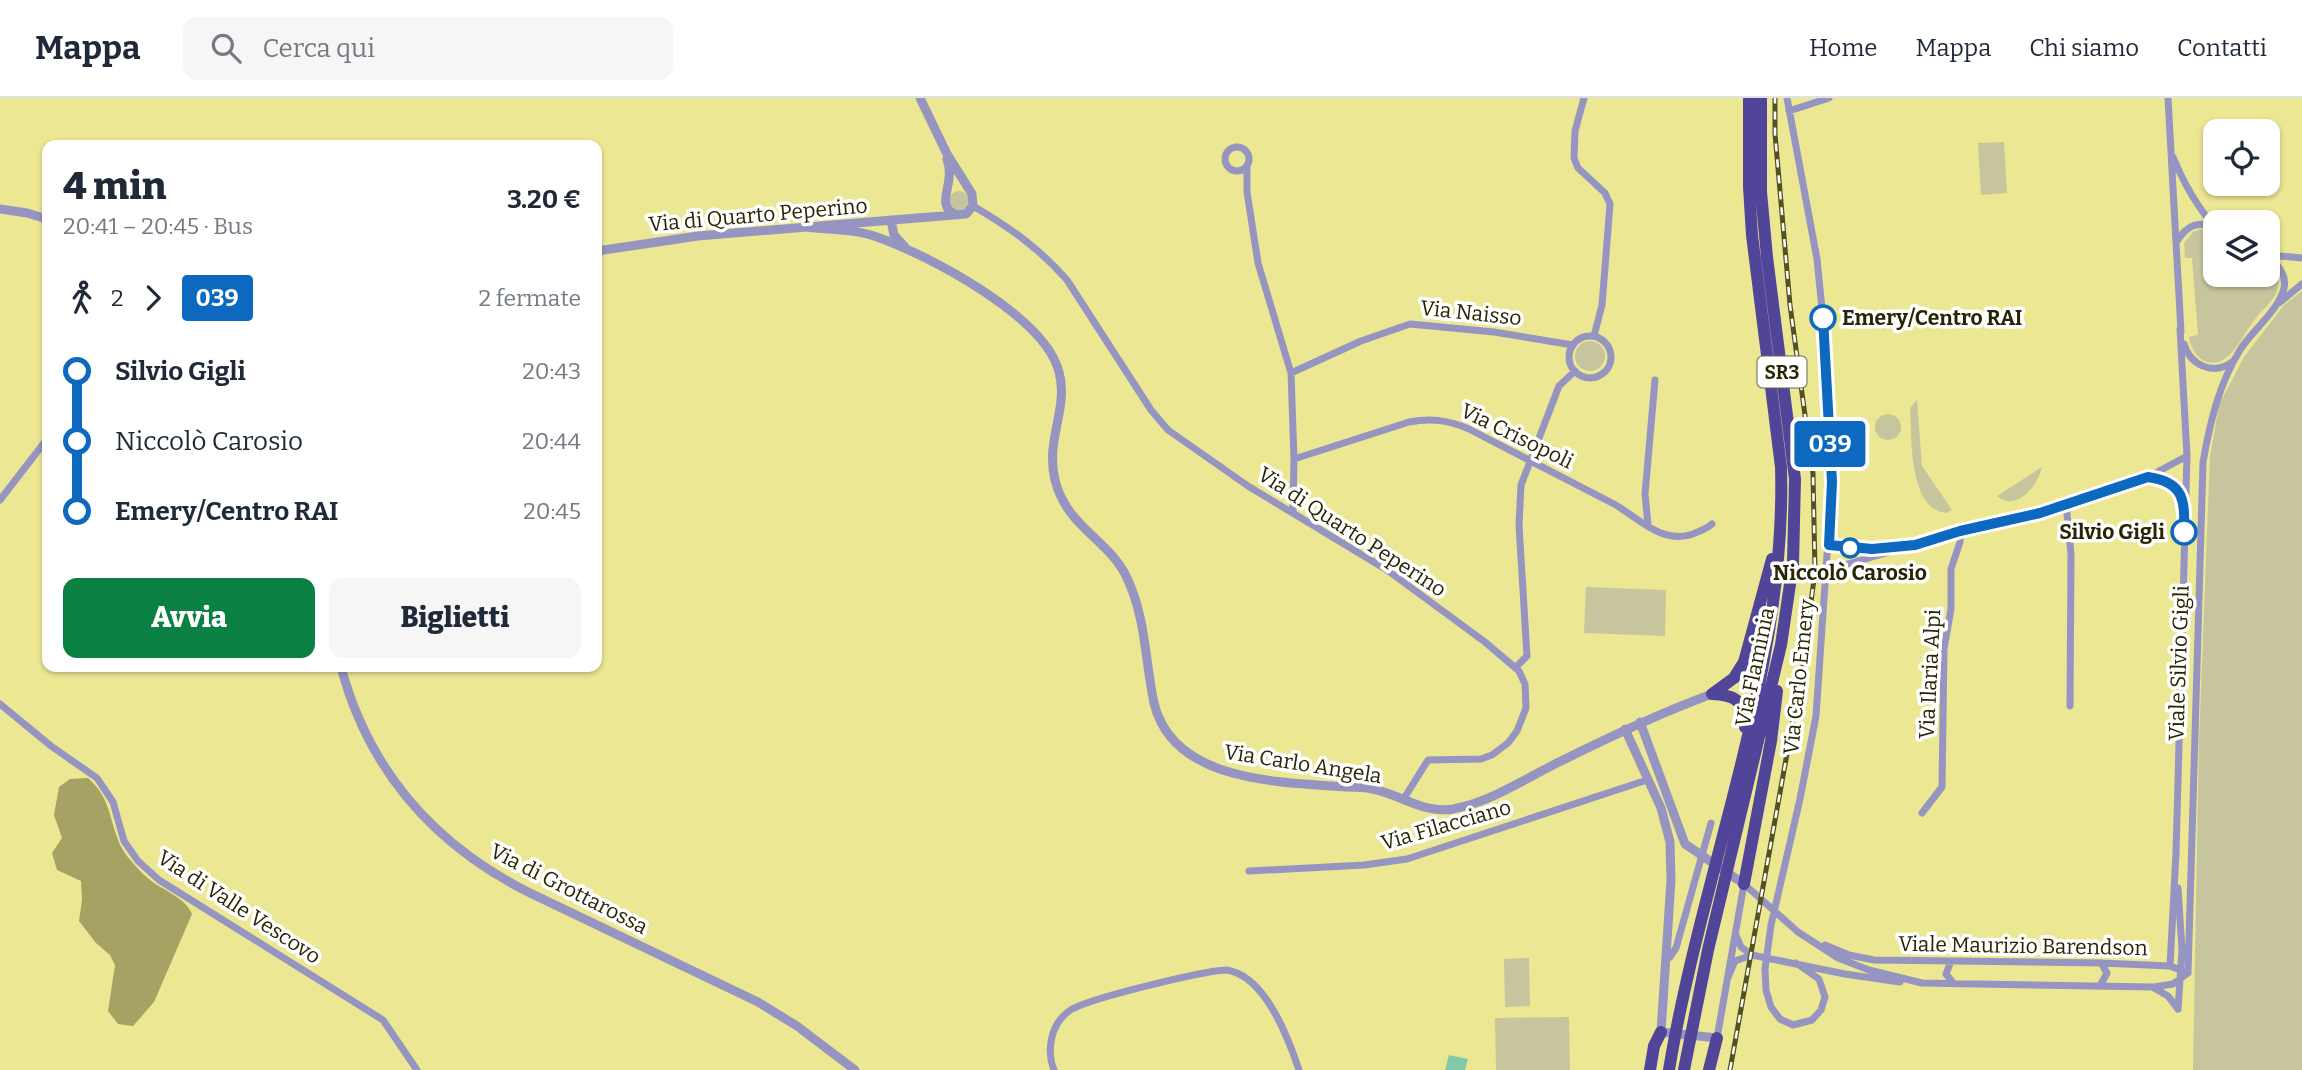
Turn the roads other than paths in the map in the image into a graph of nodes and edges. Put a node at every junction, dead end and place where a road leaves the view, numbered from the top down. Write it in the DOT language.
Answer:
graph roads {
  1 [pos="920,98"];
  2 [pos="1584,98"];
  3 [pos="1749,98"];
  4 [pos="1761,98"];
  5 [pos="1787,98"];
  6 [pos="1829,98"];
  7 [pos="2168,98"];
  8 [pos="1789,111"];
  9 [pos="2171,150"];
  10 [pos="947,154"];
  11 [pos="1244,168"];
  12 [pos="967,189"];
  13 [pos="946,197"];
  14 [pos="973,206"];
  15 [pos="0,209"];
  16 [pos="2203,214"];
  17 [pos="958,215"];
  18 [pos="42,218"];
  19 [pos="923,218"];
  20 [pos="891,220"];
  21 [pos="875,221"];
  22 [pos="2203,223"];
  23 [pos="806,228"];
  24 [pos="885,240"];
  25 [pos="2176,241"];
  26 [pos="906,249"];
  27 [pos="602,250"];
  28 [pos="2280,257"];
  29 [pos="2302,258"];
  30 [pos="2280,267"];
  31 [pos="2302,284"];
  32 [pos="2276,306"];
  33 [pos="2180,329"];
  34 [pos="1594,336"];
  35 [pos="1573,345"];
  36 [pos="2235,360"];
  37 [pos="1575,371"];
  38 [pos="1291,373"];
  39 [pos="1655,380"];
  40 [pos="42,445"];
  41 [pos="2187,456"];
  42 [pos="1294,459"];
  43 [pos="1529,460"];
  44 [pos="2148,477"];
  45 [pos="0,499"];
  46 [pos="1782,503"];
  47 [pos="2066,504"];
  48 [pos="2185,505"];
  49 [pos="1293,511"];
  50 [pos="1712,524"];
  51 [pos="1648,525"];
  52 [pos="1960,531"];
  53 [pos="1829,545"];
  54 [pos="1915,545"];
  55 [pos="1827,570"];
  56 [pos="1781,645"];
  57 [pos="1516,667"];
  58 [pos="343,672"];
  59 [pos="1712,694"];
  60 [pos="0,704"];
  61 [pos="2070,706"];
  62 [pos="1640,722"];
  63 [pos="1625,729"];
  64 [pos="1745,741"];
  65 [pos="1647,780"];
  66 [pos="1403,800"];
  67 [pos="1922,813"];
  68 [pos="1711,823"];
  69 [pos="2176,853"];
  70 [pos="1249,871"];
  71 [pos="1744,884"];
  72 [pos="1735,930"];
  73 [pos="1808,938"];
  74 [pos="1752,955"];
  75 [pos="1666,959"];
  76 [pos="1951,961"];
  77 [pos="1796,963"];
  78 [pos="2101,963"];
  79 [pos="2169,966"];
  80 [pos="2184,971"];
  81 [pos="1727,980"];
  82 [pos="2179,982"];
  83 [pos="1922,983"];
  84 [pos="1954,984"];
  85 [pos="2101,986"];
  86 [pos="2154,987"];
  87 [pos="1661,1032"];
  88 [pos="1717,1038"];
  89 [pos="417,1070"];
  90 [pos="855,1070"];
  91 [pos="1054,1070"];
  92 [pos="1299,1070"];
  93 [pos="1650,1070"];
  94 [pos="1669,1070"];
  95 [pos="1684,1070"];
  96 [pos="1710,1070"];
  1 -- 10 [label="street"];
  2 -- 34 [label="street"];
  3 -- 46 [label="highway, Via Flaminia / SR3"];
  4 -- 56 [label="highway, Via Flaminia / SR3"];
  5 -- 8 [label="street, Via Carlo Emery"];
  6 -- 8 [label="street"];
  7 -- 9 [label="street, Viale Silvio Gigli"];
  8 -- 53 [label="street, Via Carlo Emery"];
  9 -- 16 [label="street"];
  9 -- 25 [label="street, Viale Silvio Gigli"];
  10 -- 12 [label="street"];
  10 -- 13 [label="street"];
  11 -- 38 [label="street"];
  12 -- 13 [label="street"];
  12 -- 14 [label="street"];
  13 -- 17 [label="street"];
  13 -- 19 [label="street"];
  14 -- 17 [label="street"];
  14 -- 49 [label="street, Via di Quarto Peperino"];
  15 -- 18 [label="street"];
  17 -- 19 [label="street, Via di Quarto Peperino"];
  19 -- 20 [label="street, Via di Quarto Peperino"];
  20 -- 21 [label="street, Via di Quarto Peperino"];
  20 -- 26 [label="street"];
  21 -- 23 [label="street, Via di Quarto Peperino"];
  21 -- 24 [label="street"];
  22 -- 25 [label="street"];
  23 -- 24 [label="street"];
  23 -- 27 [label="street, Via di Quarto Peperino"];
  24 -- 26 [label="street, Via di Quarto Peperino"];
  25 -- 33 [label="street, Viale Silvio Gigli"];
  26 -- 66 [label="street, Via Carlo Angela"];
  28 -- 29 [label="street"];
  30 -- 32 [label="street"];
  31 -- 32 [label="street, Viale Silvio Gigli"];
  32 -- 36 [label="street, Viale Silvio Gigli"];
  33 -- 36 [label="street"];
  33 -- 41 [label="street, Viale Silvio Gigli"];
  34 -- 35 [label="street"];
  34 -- 37 [label="street"];
  35 -- 37 [label="street"];
  35 -- 38 [label="street, Via Naisso"];
  36 -- 80 [label="street, Viale Silvio Gigli"];
  37 -- 43 [label="street"];
  38 -- 42 [label="street"];
  39 -- 51 [label="street"];
  40 -- 45 [label="street"];
  41 -- 44 [label="street"];
  41 -- 48 [label="street, Viale Silvio Gigli"];
  42 -- 43 [label="street, Via Crisopoli"];
  42 -- 49 [label="street"];
  43 -- 51 [label="street, Via Crisopoli"];
  43 -- 57 [label="street"];
  44 -- 47 [label="street"];
  44 -- 48 [label="street"];
  46 -- 59 [label="highway"];
  46 -- 64 [label="highway, Via Flaminia / SR3"];
  47 -- 52 [label="street"];
  47 -- 61 [label="street"];
  48 -- 69 [label="street, Viale Silvio Gigli"];
  49 -- 57 [label="street, Via di Quarto Peperino"];
  50 -- 51 [label="street, Via Crisopoli"];
  52 -- 54 [label="street"];
  52 -- 67 [label="street, Via Ilaria Alpi"];
  53 -- 54 [label="street"];
  53 -- 55 [label="street, Via Carlo Emery"];
  54 -- 55 [label="street"];
  55 -- 77 [label="street, Via Carlo Emery"];
  56 -- 71 [label="highway"];
  56 -- 95 [label="highway, Via Flaminia / SR3"];
  57 -- 66 [label="street"];
  58 -- 90 [label="street, Via di Grottarossa"];
  59 -- 62 [label="street"];
  59 -- 64 [label="highway"];
  60 -- 89 [label="street, Via di Valle Vescovo"];
  62 -- 63 [label="street"];
  62 -- 71 [label="street, Viale Maurizio Barendson"];
  63 -- 65 [label="street"];
  63 -- 66 [label="street"];
  64 -- 94 [label="highway, Via Flaminia / SR3"];
  65 -- 70 [label="street, Via Filacciano"];
  65 -- 75 [label="street"];
  68 -- 75 [label="street"];
  69 -- 79 [label="street, Viale Maurizio Barendson"];
  69 -- 80 [label="street"];
  71 -- 72 [label="street"];
  71 -- 73 [label="street, Viale Maurizio Barendson"];
  72 -- 74 [label="street"];
  72 -- 81 [label="street"];
  73 -- 76 [label="street, Viale Maurizio Barendson"];
  73 -- 83 [label="street, Viale Maurizio Barendson"];
  74 -- 77 [label="street"];
  74 -- 81 [label="street"];
  75 -- 87 [label="street"];
  76 -- 78 [label="street, Viale Maurizio Barendson"];
  76 -- 84 [label="street"];
  77 -- 83 [label="street"];
  78 -- 79 [label="street, Viale Maurizio Barendson"];
  78 -- 85 [label="street"];
  79 -- 80 [label="street"];
  80 -- 82 [label="street"];
  81 -- 88 [label="street"];
  82 -- 86 [label="street, Viale Maurizio Barendson"];
  82 -- 86 [label="street"];
  83 -- 84 [label="street, Viale Maurizio Barendson"];
  84 -- 85 [label="street, Viale Maurizio Barendson"];
  85 -- 86 [label="street, Viale Maurizio Barendson"];
  87 -- 88 [label="street"];
  87 -- 93 [label="highway"];
  88 -- 96 [label="highway"];
  91 -- 92 [label="street"];
}
